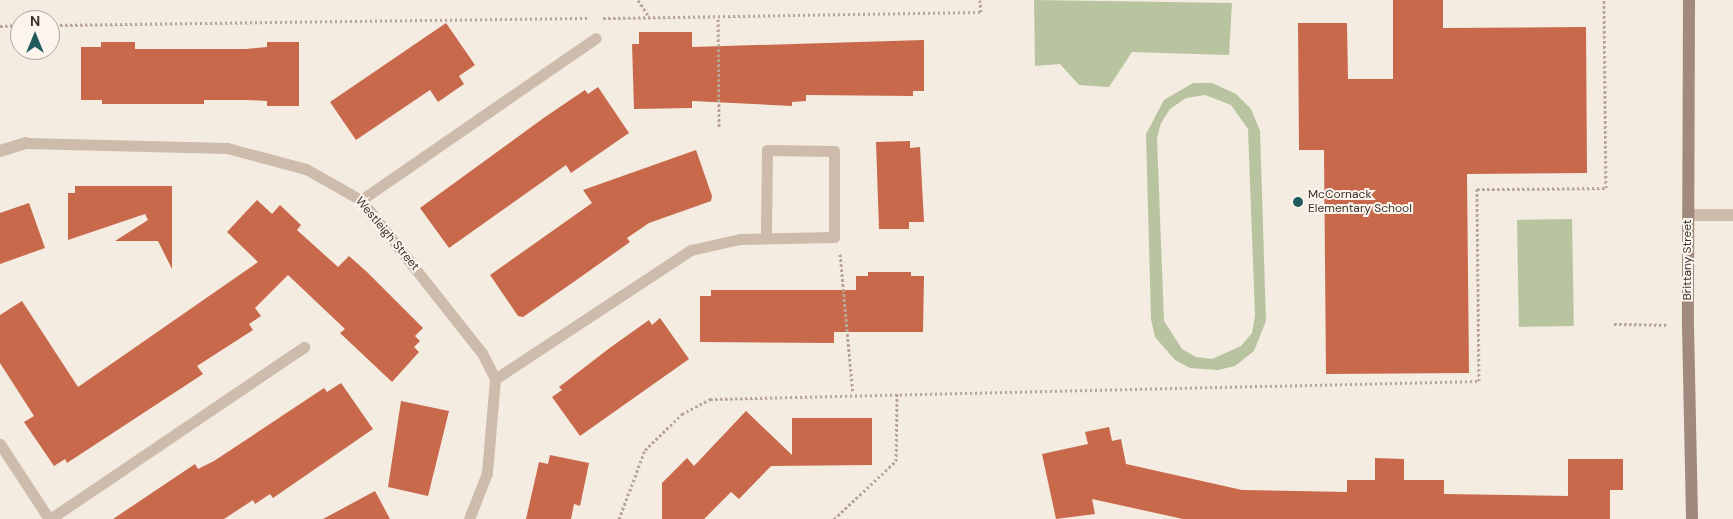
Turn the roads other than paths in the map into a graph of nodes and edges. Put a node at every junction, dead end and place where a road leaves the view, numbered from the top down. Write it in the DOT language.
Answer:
graph roads {
  1 [pos="1689,0"];
  2 [pos="596,38"];
  3 [pos="26,143"];
  4 [pos="0,151"];
  5 [pos="362,200"];
  6 [pos="1688,215"];
  7 [pos="1733,215"];
  8 [pos="766,236"];
  9 [pos="304,347"];
  10 [pos="496,379"];
  11 [pos="0,444"];
  12 [pos="50,519"];
  13 [pos="469,519"];
  14 [pos="1692,519"];
  1 -- 6 [label="street, Brittany Street"];
  2 -- 5 [label="lane"];
  3 -- 4 [label="street, Westleigh Street"];
  3 -- 5 [label="lane, Westleigh Street"];
  5 -- 10 [label="lane, Westleigh Street"];
  6 -- 7 [label="street"];
  6 -- 14 [label="street, Brittany Street"];
  8 -- 8 [label="lane"];
  8 -- 10 [label="lane"];
  9 -- 12 [label="lane"];
  10 -- 13 [label="lane"];
  11 -- 12 [label="lane"];
}
